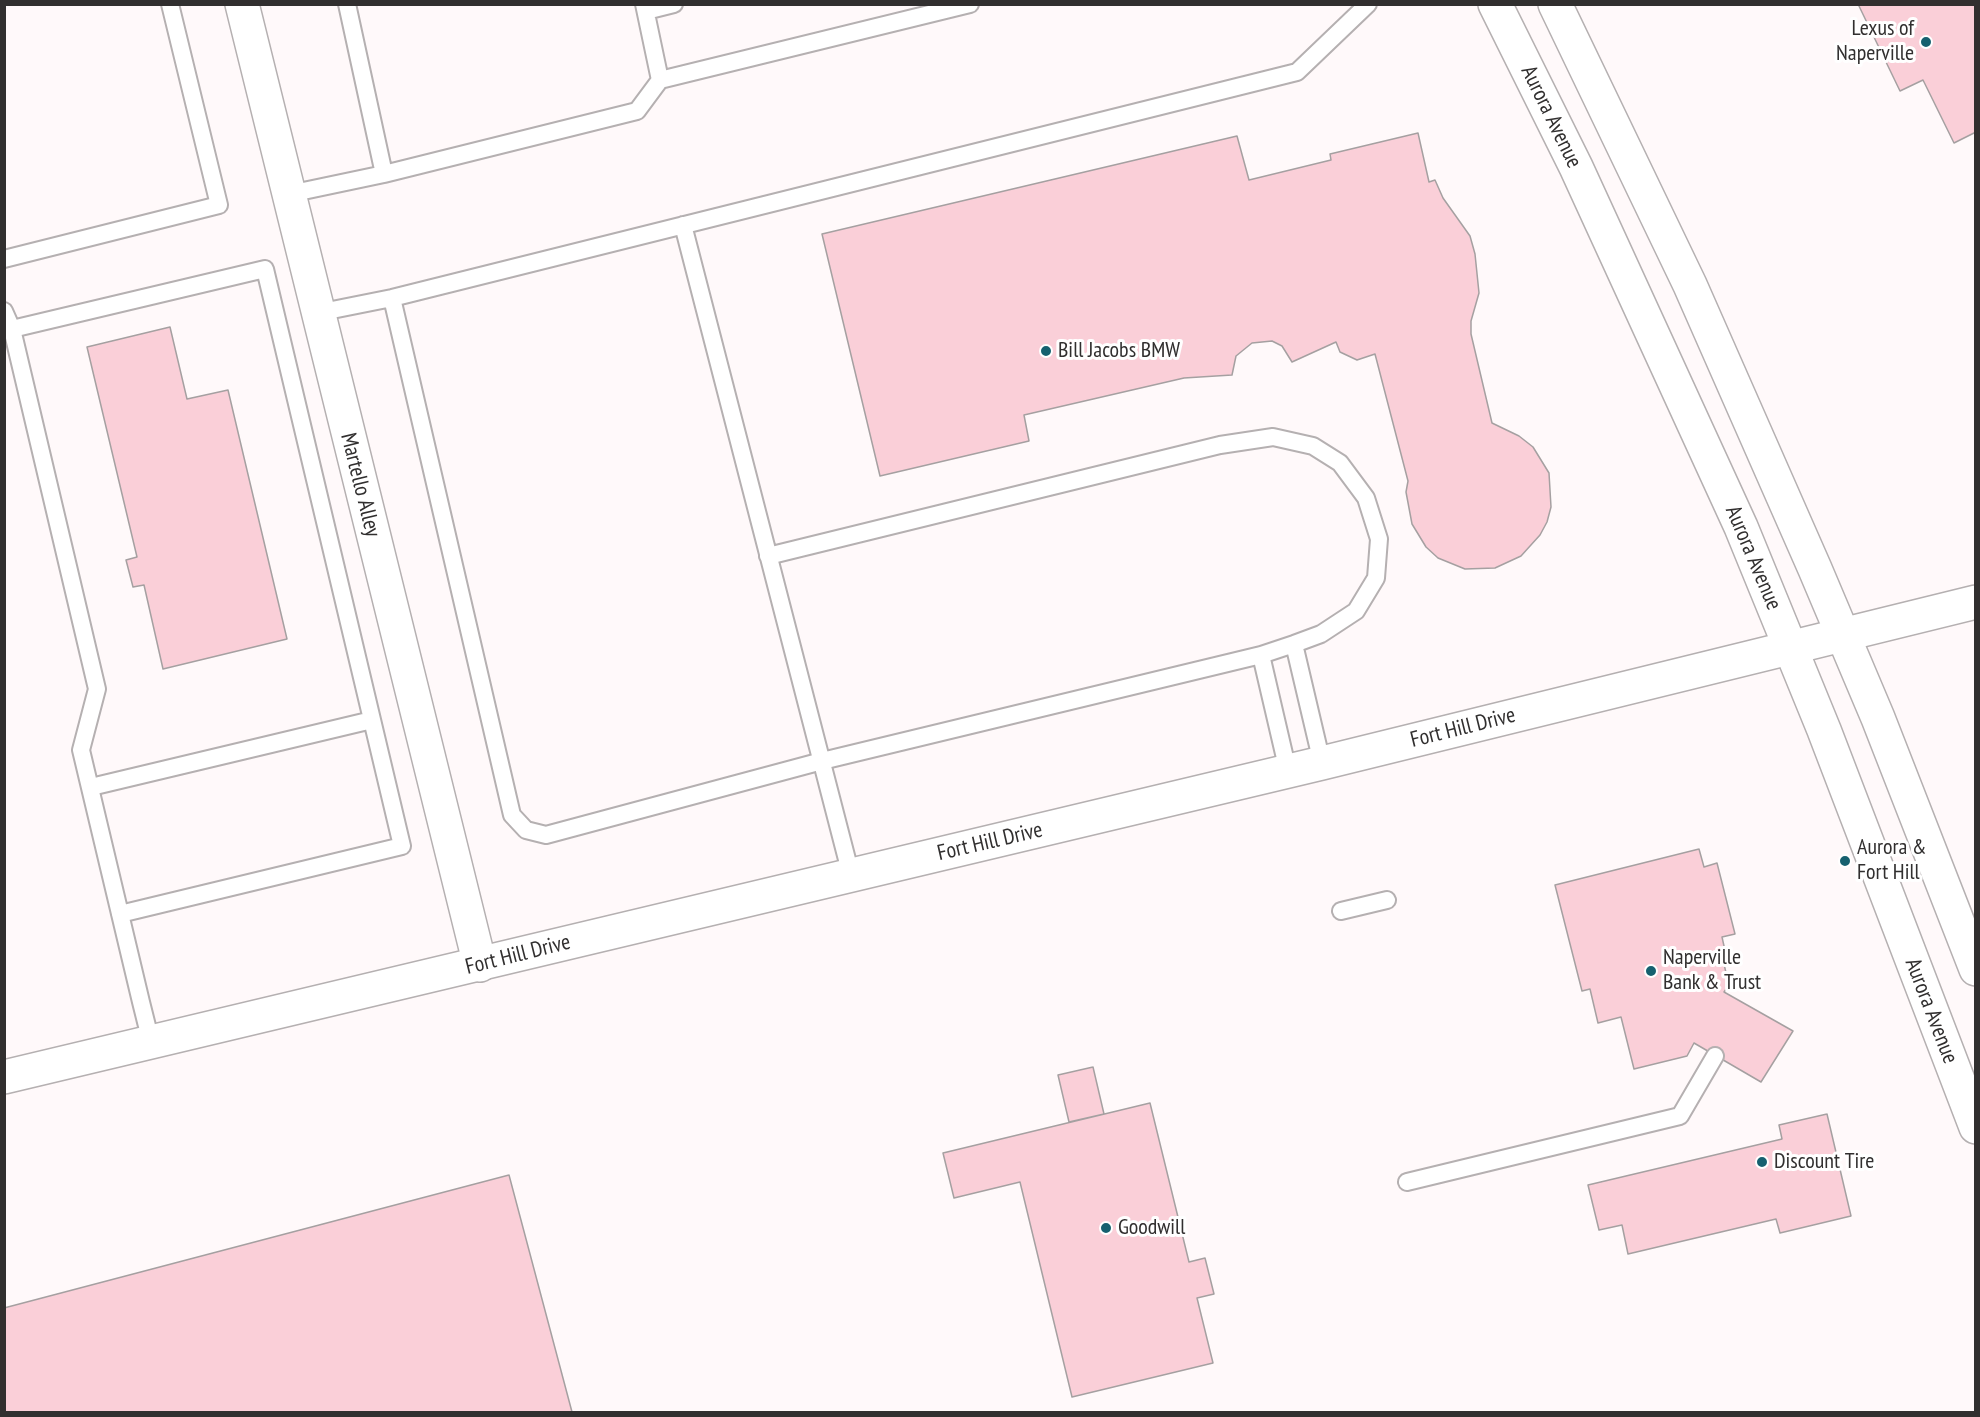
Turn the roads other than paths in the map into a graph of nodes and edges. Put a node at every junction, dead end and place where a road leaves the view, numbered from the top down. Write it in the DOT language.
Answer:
graph roads {
  1 [pos="170,4"];
  2 [pos="242,4"];
  3 [pos="347,4"];
  4 [pos="674,4"];
  5 [pos="970,4"];
  6 [pos="1555,4"];
  7 [pos="1364,6"];
  8 [pos="1492,6"];
  9 [pos="645,8"];
  10 [pos="660,80"];
  11 [pos="384,174"];
  12 [pos="289,194"];
  13 [pos="683,225"];
  14 [pos="4,259"];
  15 [pos="392,297"];
  16 [pos="4,311"];
  17 [pos="317,313"];
  18 [pos="12,329"];
  19 [pos="768,556"];
  20 [pos="1976,602"];
  21 [pos="1843,636"];
  22 [pos="1294,644"];
  23 [pos="1791,647"];
  24 [pos="1261,655"];
  25 [pos="372,720"];
  26 [pos="822,761"];
  27 [pos="1322,763"];
  28 [pos="1288,771"];
  29 [pos="91,787"];
  30 [pos="851,875"];
  31 [pos="1387,900"];
  32 [pos="1341,911"];
  33 [pos="120,914"];
  34 [pos="480,965"];
  35 [pos="1976,969"];
  36 [pos="151,1042"];
  37 [pos="1715,1056"];
  38 [pos="4,1077"];
  39 [pos="1976,1127"];
  40 [pos="1407,1182"];
  1 -- 14 [label="lane"];
  2 -- 12 [label="street, Martello Alley"];
  3 -- 11 [label="lane"];
  4 -- 9 [label="lane"];
  5 -- 10 [label="lane"];
  6 -- 21 [label="street"];
  7 -- 13 [label="lane"];
  8 -- 23 [label="street, Aurora Avenue"];
  9 -- 10 [label="lane"];
  10 -- 11 [label="lane"];
  11 -- 12 [label="lane"];
  12 -- 17 [label="street, Martello Alley"];
  13 -- 15 [label="lane"];
  13 -- 19 [label="lane"];
  15 -- 17 [label="lane"];
  15 -- 26 [label="lane"];
  16 -- 18 [label="lane"];
  17 -- 34 [label="street, Martello Alley"];
  18 -- 25 [label="lane"];
  18 -- 29 [label="lane"];
  19 -- 22 [label="lane"];
  19 -- 26 [label="lane"];
  20 -- 21 [label="street, Fort Hill Drive"];
  21 -- 23 [label="street, Fort Hill Drive"];
  21 -- 35 [label="street"];
  22 -- 24 [label="lane"];
  22 -- 27 [label="lane"];
  23 -- 27 [label="street, Fort Hill Drive"];
  23 -- 39 [label="street, Aurora Avenue"];
  24 -- 26 [label="lane"];
  24 -- 28 [label="lane"];
  25 -- 29 [label="lane"];
  25 -- 33 [label="lane"];
  26 -- 30 [label="lane"];
  27 -- 28 [label="street, Fort Hill Drive"];
  28 -- 30 [label="street, Fort Hill Drive"];
  29 -- 33 [label="lane"];
  30 -- 34 [label="street, Fort Hill Drive"];
  31 -- 32 [label="lane"];
  33 -- 36 [label="lane"];
  34 -- 36 [label="street, Fort Hill Drive"];
  36 -- 38 [label="street, Fort Hill Drive"];
  37 -- 40 [label="lane"];
}
